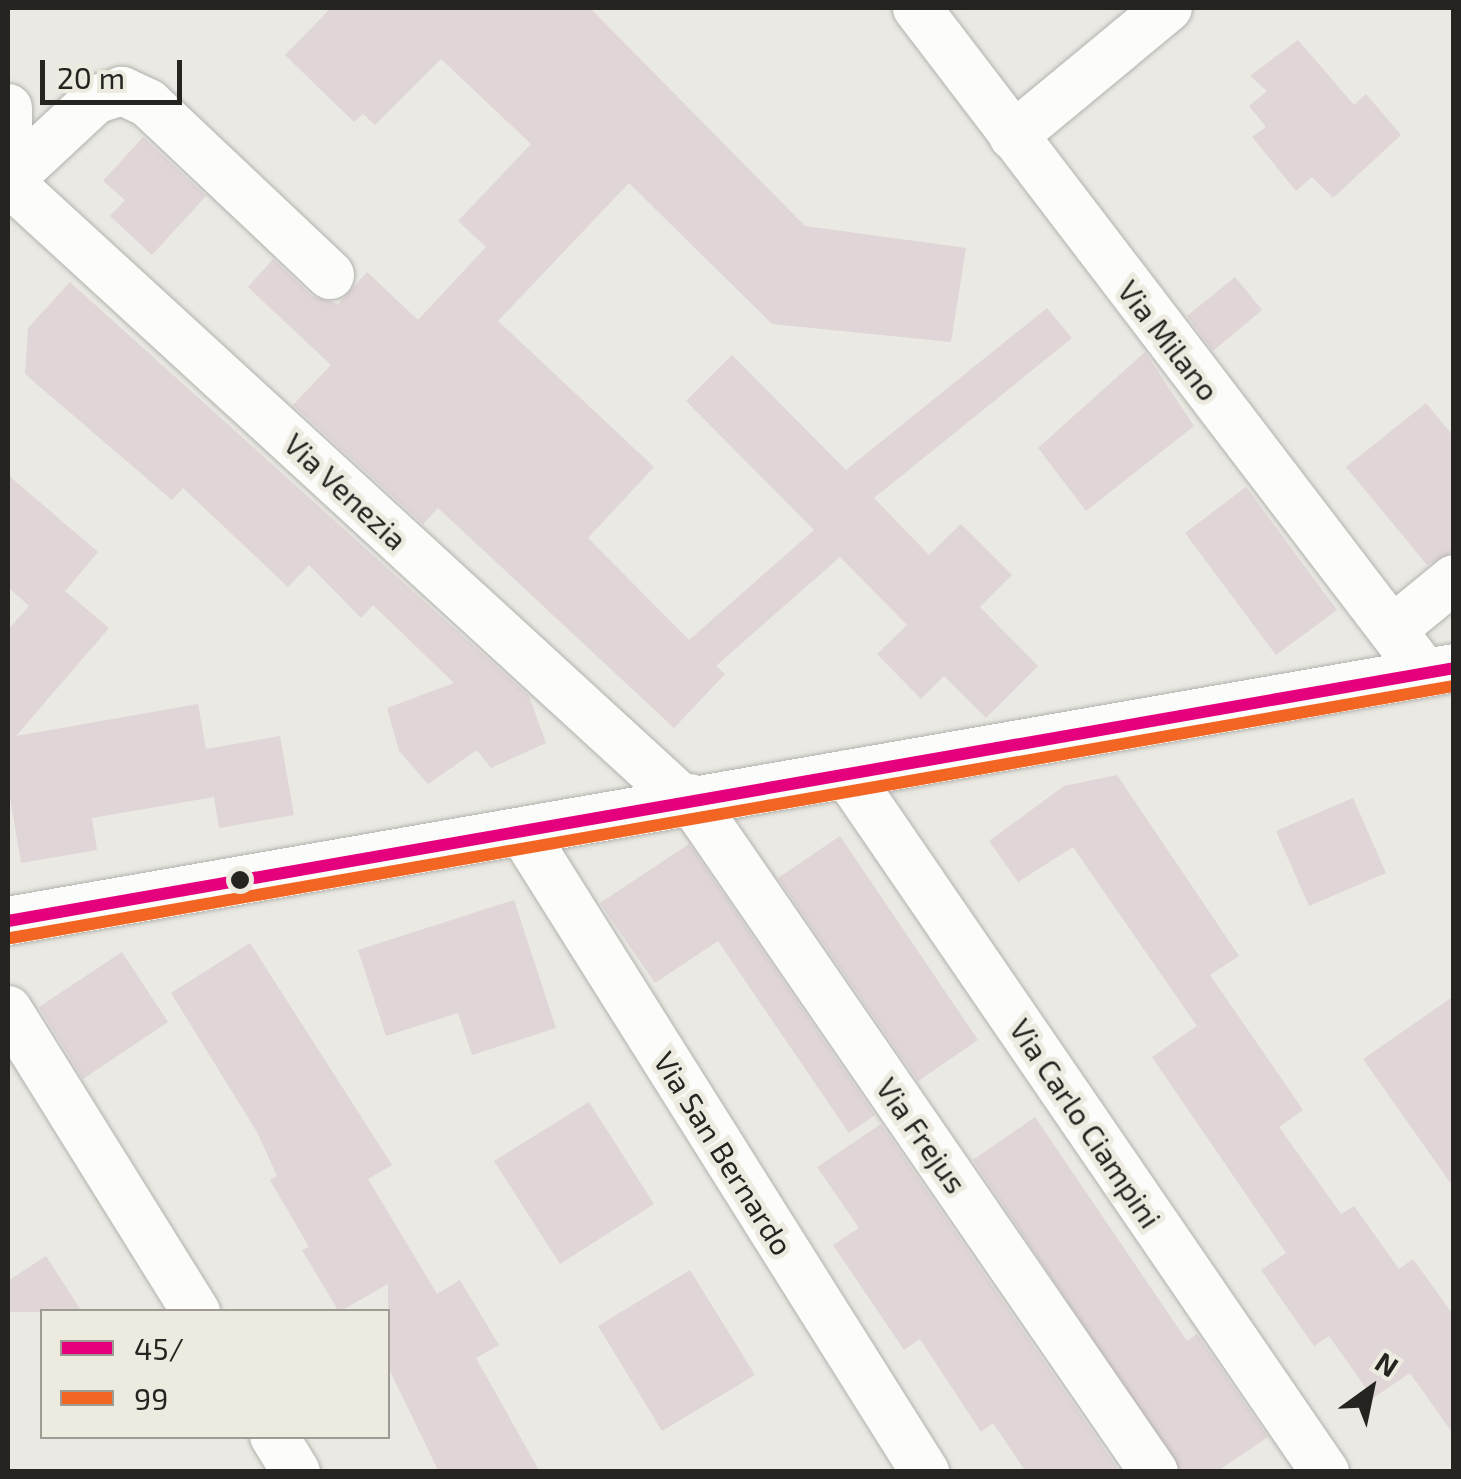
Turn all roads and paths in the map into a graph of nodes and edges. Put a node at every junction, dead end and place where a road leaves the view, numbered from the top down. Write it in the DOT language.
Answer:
graph roads {
  1 [pos="917,8"];
  2 [pos="1168,8"];
  3 [pos="8,108"];
  4 [pos="1013,136"];
  5 [pos="8,183"];
  6 [pos="330,276"];
  7 [pos="1454,579"];
  8 [pos="1392,630"];
  9 [pos="1438,670"];
  10 [pos="847,774"];
  11 [pos="687,799"];
  12 [pos="524,834"];
  13 [pos="8,921"];
  14 [pos="8,1010"];
  15 [pos="194,1309"];
  16 [pos="276,1439"];
  17 [pos="296,1472"];
  18 [pos="925,1472"];
  19 [pos="1154,1472"];
  20 [pos="1325,1472"];
  1 -- 4 [label="street, Via Milano"];
  2 -- 4 [label="street"];
  3 -- 5 [label="street"];
  4 -- 8 [label="street, Via Milano"];
  5 -- 6 [label="street"];
  5 -- 11 [label="street, Via Venezia"];
  7 -- 8 [label="street"];
  8 -- 9 [label="street, Via Milano"];
  9 -- 10 [label="street"];
  10 -- 11 [label="street"];
  10 -- 20 [label="street, Via Carlo Ciampini"];
  11 -- 12 [label="street"];
  11 -- 19 [label="street, Via Frejus"];
  12 -- 13 [label="street"];
  12 -- 18 [label="street, Via San Bernardo"];
  14 -- 15 [label="street"];
  16 -- 17 [label="street"];
}
